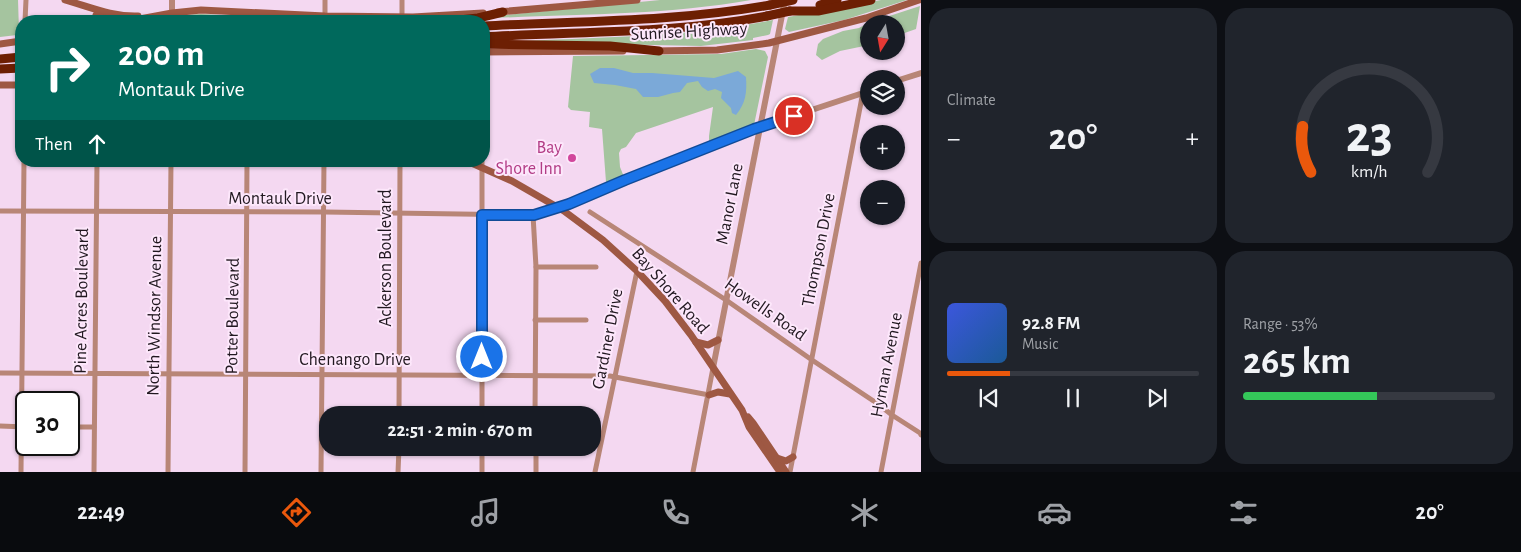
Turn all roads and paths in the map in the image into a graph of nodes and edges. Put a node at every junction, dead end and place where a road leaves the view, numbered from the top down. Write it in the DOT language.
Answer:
graph roads {
  1 [pos="26,0"];
  2 [pos="61,0"];
  3 [pos="65,0"];
  4 [pos="172,0"];
  5 [pos="325,0"];
  6 [pos="402,0"];
  7 [pos="637,0"];
  8 [pos="785,0"];
  9 [pos="793,0"];
  10 [pos="837,0"];
  11 [pos="872,0"];
  12 [pos="919,0"];
  13 [pos="228,11"];
  14 [pos="790,11"];
  15 [pos="172,12"];
  16 [pos="503,12"];
  17 [pos="25,15"];
  18 [pos="97,15"];
  19 [pos="115,15"];
  20 [pos="164,15"];
  21 [pos="242,15"];
  22 [pos="306,15"];
  23 [pos="325,15"];
  24 [pos="402,15"];
  25 [pos="442,15"];
  26 [pos="490,15"];
  27 [pos="490,26"];
  28 [pos="490,37"];
  29 [pos="777,41"];
  30 [pos="15,42"];
  31 [pos="0,44"];
  32 [pos="490,44"];
  33 [pos="659,51"];
  34 [pos="490,52"];
  35 [pos="15,57"];
  36 [pos="0,58"];
  37 [pos="15,68"];
  38 [pos="0,69"];
  39 [pos="921,73"];
  40 [pos="905,78"];
  41 [pos="0,85"];
  42 [pos="15,85"];
  43 [pos="860,94"];
  44 [pos="861,115"];
  45 [pos="760,127"];
  46 [pos="24,167"];
  47 [pos="97,167"];
  48 [pos="171,167"];
  49 [pos="247,167"];
  50 [pos="324,167"];
  51 [pos="400,167"];
  52 [pos="482,167"];
  53 [pos="487,167"];
  54 [pos="558,207"];
  55 [pos="0,211"];
  56 [pos="24,211"];
  57 [pos="97,211"];
  58 [pos="171,212"];
  59 [pos="248,212"];
  60 [pos="324,212"];
  61 [pos="590,212"];
  62 [pos="400,214"];
  63 [pos="482,215"];
  64 [pos="534,215"];
  65 [pos="921,264"];
  66 [pos="536,267"];
  67 [pos="596,267"];
  68 [pos="636,270"];
  69 [pos="726,300"];
  70 [pos="536,320"];
  71 [pos="586,320"];
  72 [pos="718,340"];
  73 [pos="696,342"];
  74 [pos="812,360"];
  75 [pos="713,368"];
  76 [pos="0,373"];
  77 [pos="22,373"];
  78 [pos="95,373"];
  79 [pos="246,373"];
  80 [pos="169,374"];
  81 [pos="322,374"];
  82 [pos="400,374"];
  83 [pos="482,375"];
  84 [pos="535,375"];
  85 [pos="614,377"];
  86 [pos="23,391"];
  87 [pos="730,394"];
  88 [pos="709,395"];
  89 [pos="399,406"];
  90 [pos="482,406"];
  91 [pos="536,406"];
  92 [pos="742,410"];
  93 [pos="892,416"];
  94 [pos="0,426"];
  95 [pos="15,427"];
  96 [pos="80,427"];
  97 [pos="94,427"];
  98 [pos="921,434"];
  99 [pos="22,456"];
  100 [pos="398,456"];
  101 [pos="482,456"];
  102 [pos="536,456"];
  103 [pos="793,457"];
  104 [pos="776,458"];
  105 [pos="21,472"];
  106 [pos="94,472"];
  107 [pos="168,472"];
  108 [pos="245,472"];
  109 [pos="321,472"];
  110 [pos="398,472"];
  111 [pos="482,472"];
  112 [pos="536,472"];
  113 [pos="595,472"];
  114 [pos="693,472"];
  115 [pos="780,472"];
  116 [pos="786,472"];
  117 [pos="790,472"];
  118 [pos="881,472"];
  1 -- 17 [label="street"];
  2 -- 18 [label="main road"];
  3 -- 19 [label="main road"];
  4 -- 15 [label="street"];
  5 -- 23 [label="street"];
  6 -- 24 [label="street"];
  7 -- 16 [label="main road, Sunrise Highway"];
  8 -- 29 [label="street, Manor Lane"];
  9 -- 27 [label="highway, Sunrise Highway, bridge"];
  10 -- 14 [label="highway, Sunrise Highway"];
  11 -- 14 [label="highway"];
  12 -- 29 [label="main road, Sunrise Highway"];
  13 -- 15 [label="main road, Sunrise Highway"];
  13 -- 21 [label="main road"];
  13 -- 22 [label="main road, Sunrise Highway"];
  14 -- 28 [label="highway, Sunrise Highway, bridge"];
  15 -- 20 [label="main road"];
  16 -- 25 [label="main road, Sunrise Highway"];
  16 -- 26 [label="highway"];
  29 -- 33 [label="main road, Sunrise Highway"];
  29 -- 45 [label="street, Manor Lane"];
  30 -- 31 [label="main road"];
  32 -- 33 [label="highway"];
  33 -- 34 [label="main road, Sunrise Highway"];
  35 -- 36 [label="highway"];
  37 -- 38 [label="highway"];
  39 -- 40 [label="street"];
  41 -- 42 [label="main road"];
  43 -- 45 [label="street"];
  44 -- 74 [label="street, Thompson Drive"];
  45 -- 54 [label="street"];
  45 -- 69 [label="street, Manor Lane"];
  46 -- 56 [label="street"];
  47 -- 57 [label="street, Pine Acres Boulevard"];
  48 -- 58 [label="street, North Windsor Avenue"];
  49 -- 59 [label="street, Potter Boulevard"];
  50 -- 60 [label="street"];
  51 -- 62 [label="street, Ackerson Boulevard"];
  52 -- 63 [label="street"];
  53 -- 54 [label="main road"];
  54 -- 64 [label="street, Montauk Drive"];
  54 -- 68 [label="main road, Bay Shore Road"];
  55 -- 56 [label="street, Montauk Drive"];
  56 -- 57 [label="street, Montauk Drive"];
  56 -- 77 [label="street"];
  57 -- 58 [label="street, Montauk Drive"];
  57 -- 78 [label="street, Pine Acres Boulevard"];
  58 -- 59 [label="street, Montauk Drive"];
  58 -- 80 [label="street, North Windsor Avenue"];
  59 -- 60 [label="street, Montauk Drive"];
  59 -- 79 [label="street, Potter Boulevard"];
  60 -- 62 [label="street, Montauk Drive"];
  60 -- 81 [label="street"];
  61 -- 69 [label="street, Howells Road"];
  62 -- 63 [label="street, Montauk Drive"];
  62 -- 82 [label="street, Ackerson Boulevard"];
  63 -- 64 [label="street, Montauk Drive"];
  63 -- 83 [label="street"];
  64 -- 66 [label="street"];
  65 -- 93 [label="street, Hyman Avenue"];
  66 -- 67 [label="street"];
  66 -- 70 [label="street"];
  68 -- 73 [label="main road, Bay Shore Road"];
  68 -- 85 [label="street, Gardiner Drive"];
  69 -- 72 [label="street, Manor Lane"];
  69 -- 74 [label="street, Howells Road"];
  70 -- 71 [label="street"];
  70 -- 84 [label="street"];
  72 -- 73 [label="main road"];
  72 -- 75 [label="street, Manor Lane"];
  73 -- 75 [label="main road, Bay Shore Road"];
  74 -- 93 [label="street, Howells Road"];
  74 -- 103 [label="street, Thompson Drive"];
  75 -- 87 [label="main road, Bay Shore Road"];
  75 -- 88 [label="street, Manor Lane"];
  76 -- 77 [label="street, Chenango Drive"];
  77 -- 78 [label="street, Chenango Drive"];
  77 -- 86 [label="street"];
  78 -- 80 [label="street, Chenango Drive"];
  78 -- 97 [label="street, Pine Acres Boulevard"];
  79 -- 80 [label="street, Chenango Drive"];
  79 -- 81 [label="street, Chenango Drive"];
  79 -- 108 [label="street, Potter Boulevard"];
  80 -- 107 [label="street, North Windsor Avenue"];
  81 -- 82 [label="street, Chenango Drive"];
  81 -- 109 [label="street"];
  82 -- 83 [label="street, Chenango Drive"];
  82 -- 89 [label="street, Ackerson Boulevard"];
  83 -- 84 [label="street, Chenango Drive"];
  83 -- 90 [label="street"];
  84 -- 85 [label="street, Chenango Drive"];
  84 -- 91 [label="street"];
  85 -- 88 [label="street, Chenango Drive"];
  85 -- 113 [label="street, Gardiner Drive"];
  87 -- 88 [label="main road"];
  87 -- 92 [label="main road, Bay Shore Road"];
  88 -- 114 [label="street, Manor Lane"];
  92 -- 104 [label="main road, Bay Shore Road"];
  92 -- 115 [label="main road, Bay Shore Road"];
  93 -- 98 [label="street, Howells Road"];
  93 -- 118 [label="street, Hyman Avenue"];
  94 -- 95 [label="street"];
  96 -- 97 [label="street"];
  97 -- 106 [label="street, Pine Acres Boulevard"];
  99 -- 105 [label="street"];
  100 -- 110 [label="street"];
  101 -- 111 [label="street"];
  102 -- 112 [label="street"];
  103 -- 104 [label="main road"];
  103 -- 117 [label="street, Thompson Drive"];
  104 -- 116 [label="main road, Bay Shore Road"];
}
